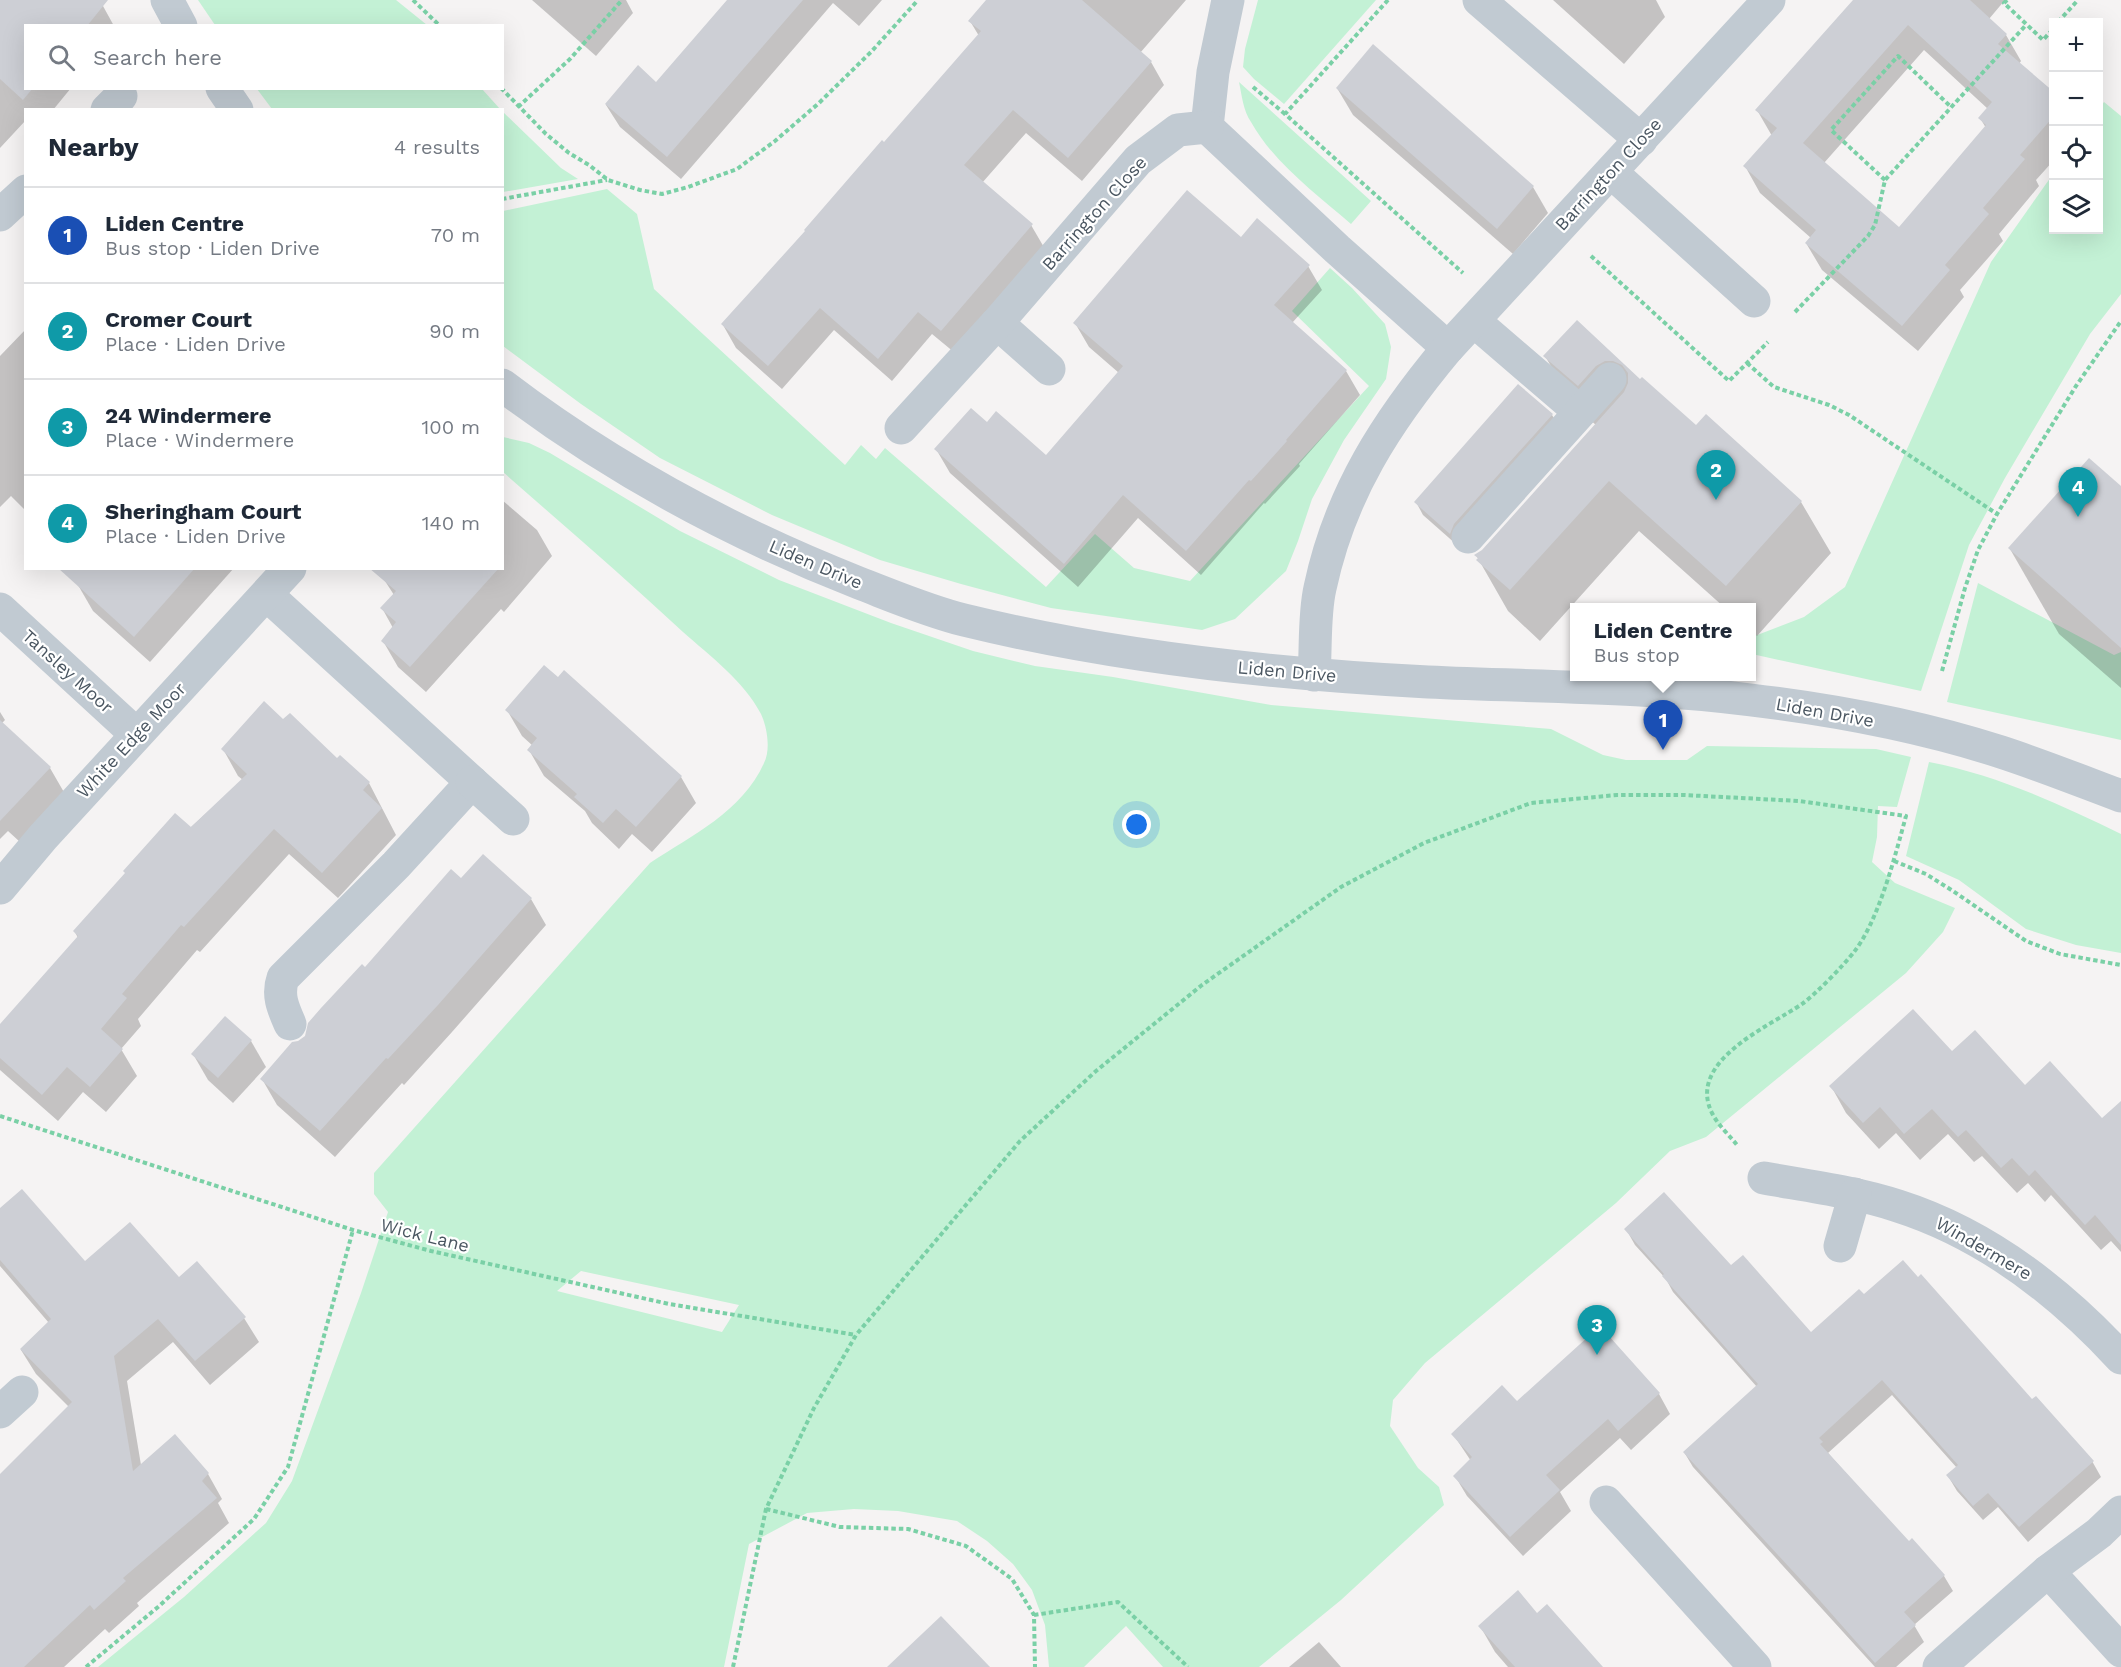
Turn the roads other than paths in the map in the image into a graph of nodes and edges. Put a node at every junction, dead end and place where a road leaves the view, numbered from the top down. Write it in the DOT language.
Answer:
graph roads {
  1 [pos="167,0"];
  2 [pos="1228,0"];
  3 [pos="1479,0"];
  4 [pos="1769,0"];
  5 [pos="180,24"];
  6 [pos="223,90"];
  7 [pos="236,108"];
  8 [pos="1207,127"];
  9 [pos="1641,140"];
  10 [pos="1611,172"];
  11 [pos="24,193"];
  12 [pos="0,215"];
  13 [pos="1754,301"];
  14 [pos="1484,310"];
  15 [pos="997,323"];
  16 [pos="1448,348"];
  17 [pos="1050,369"];
  18 [pos="1610,379"];
  19 [pos="504,386"];
  20 [pos="1580,412"];
  21 [pos="901,428"];
  22 [pos="1468,537"];
  23 [pos="288,570"];
  24 [pos="267,595"];
  25 [pos="0,609"];
  26 [pos="1314,675"];
  27 [pos="136,734"];
  28 [pos="472,782"];
  29 [pos="2121,796"];
  30 [pos="513,819"];
  31 [pos="0,888"];
  32 [pos="290,1024"];
  33 [pos="1764,1178"];
  34 [pos="1855,1194"];
  35 [pos="1840,1246"];
  36 [pos="2121,1358"];
  37 [pos="1606,1502"];
  38 [pos="2121,1512"];
  39 [pos="2048,1571"];
  40 [pos="2121,1651"];
  41 [pos="1755,1667"];
  42 [pos="1939,1667"];
  1 -- 5 [label="street"];
  2 -- 8 [label="street"];
  3 -- 9 [label="street"];
  4 -- 9 [label="street, Barrington Close"];
  6 -- 7 [label="street"];
  8 -- 15 [label="street, Barrington Close"];
  8 -- 16 [label="street"];
  9 -- 10 [label="street, Barrington Close"];
  10 -- 13 [label="street"];
  10 -- 14 [label="street, Barrington Close"];
  11 -- 12 [label="street"];
  14 -- 16 [label="street, Barrington Close"];
  14 -- 20 [label="street"];
  15 -- 17 [label="street"];
  15 -- 21 [label="street, Barrington Close"];
  16 -- 26 [label="street, Barrington Close"];
  18 -- 20 [label="street"];
  19 -- 26 [label="street, Liden Drive"];
  20 -- 22 [label="street"];
  23 -- 24 [label="street, White Edge Moor"];
  24 -- 27 [label="street, White Edge Moor"];
  24 -- 28 [label="street"];
  25 -- 27 [label="street, Tansley Moor"];
  26 -- 29 [label="street, Liden Drive"];
  27 -- 31 [label="street, White Edge Moor"];
  28 -- 30 [label="street"];
  28 -- 32 [label="street"];
  33 -- 34 [label="street, Windermere"];
  34 -- 35 [label="street"];
  34 -- 36 [label="street, Windermere"];
  37 -- 41 [label="street"];
  38 -- 39 [label="street"];
  39 -- 40 [label="street"];
  39 -- 42 [label="street"];
}
